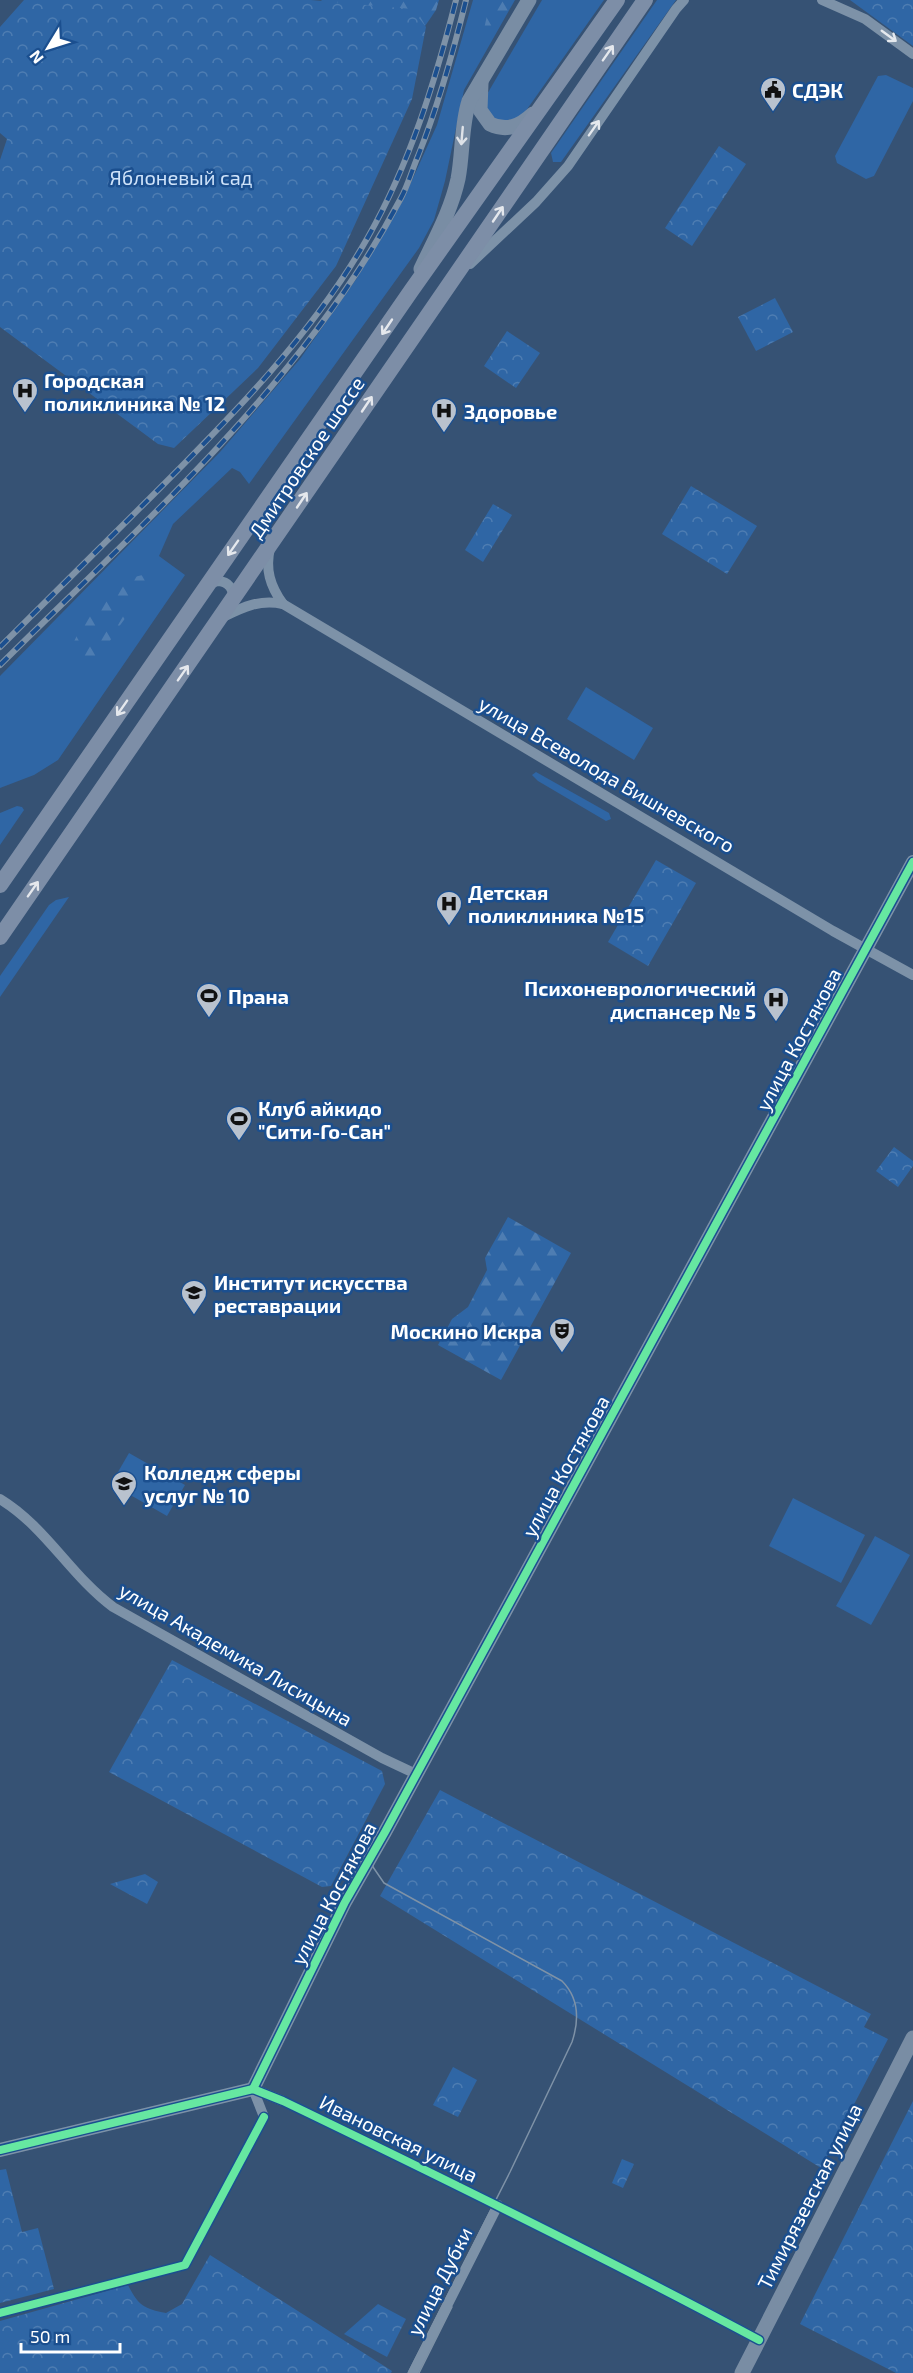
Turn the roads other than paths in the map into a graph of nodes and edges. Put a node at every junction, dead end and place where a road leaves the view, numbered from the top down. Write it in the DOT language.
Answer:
graph roads {
  1 [pos="529,0"];
  2 [pos="617,0"];
  3 [pos="645,0"];
  4 [pos="684,0"];
  5 [pos="822,0"];
  6 [pos="913,54"];
  7 [pos="481,82"];
  8 [pos="552,94"];
  9 [pos="453,279"];
  10 [pos="411,291"];
  11 [pos="270,547"];
  12 [pos="206,587"];
  13 [pos="231,604"];
  14 [pos="283,604"];
  15 [pos="220,619"];
  16 [pos="913,862"];
  17 [pos="0,885"];
  18 [pos="0,937"];
  19 [pos="866,950"];
  20 [pos="913,975"];
  21 [pos="0,1499"];
  22 [pos="416,1774"];
  23 [pos="913,2038"];
  24 [pos="253,2090"];
  25 [pos="264,2117"];
  26 [pos="0,2150"];
  27 [pos="498,2205"];
  28 [pos="0,2313"];
  29 [pos="759,2340"];
  30 [pos="413,2373"];
  31 [pos="742,2373"];
  1 -- 7 [label="main road"];
  2 -- 8 [label="main road, Дмитровское шоссе"];
  9 -- 3 [label="main road, Дмитровское шоссе, one-way"];
  9 -- 4 [label="street, one-way"];
  5 -- 6 [label="street, one-way"];
  7 -- 8 [label="main road"];
  7 -- 10 [label="main road, one-way"];
  8 -- 10 [label="main road, Дмитровское шоссе"];
  11 -- 9 [label="main road, Дмитровское шоссе, one-way"];
  10 -- 12 [label="main road, Дмитровское шоссе, one-way"];
  11 -- 13 [label="main road, Дмитровское шоссе"];
  11 -- 14 [label="street"];
  12 -- 13 [label="street"];
  12 -- 17 [label="main road, Дмитровское шоссе, one-way"];
  13 -- 15 [label="main road, Дмитровское шоссе"];
  14 -- 15 [label="street, улица Всеволода Вишневского"];
  14 -- 19 [label="street, улица Всеволода Вишневского"];
  18 -- 15 [label="main road, Дмитровское шоссе, one-way"];
  16 -- 19 [label="street, улица Костякова"];
  19 -- 20 [label="street, улица Всеволода Вишневского"];
  19 -- 22 [label="street, улица Костякова"];
  21 -- 22 [label="street, улица Академика Лисицына"];
  22 -- 24 [label="street, улица Костякова"];
  23 -- 29 [label="main road, Тимирязевская улица"];
  24 -- 25 [label="street"];
  24 -- 26 [label="street"];
  24 -- 27 [label="street, Ивановская улица"];
  25 -- 28 [label="street"];
  27 -- 29 [label="street, Ивановская улица"];
  27 -- 30 [label="street, улица Дубки"];
  29 -- 31 [label="main road, Тимирязевская улица"];
}
